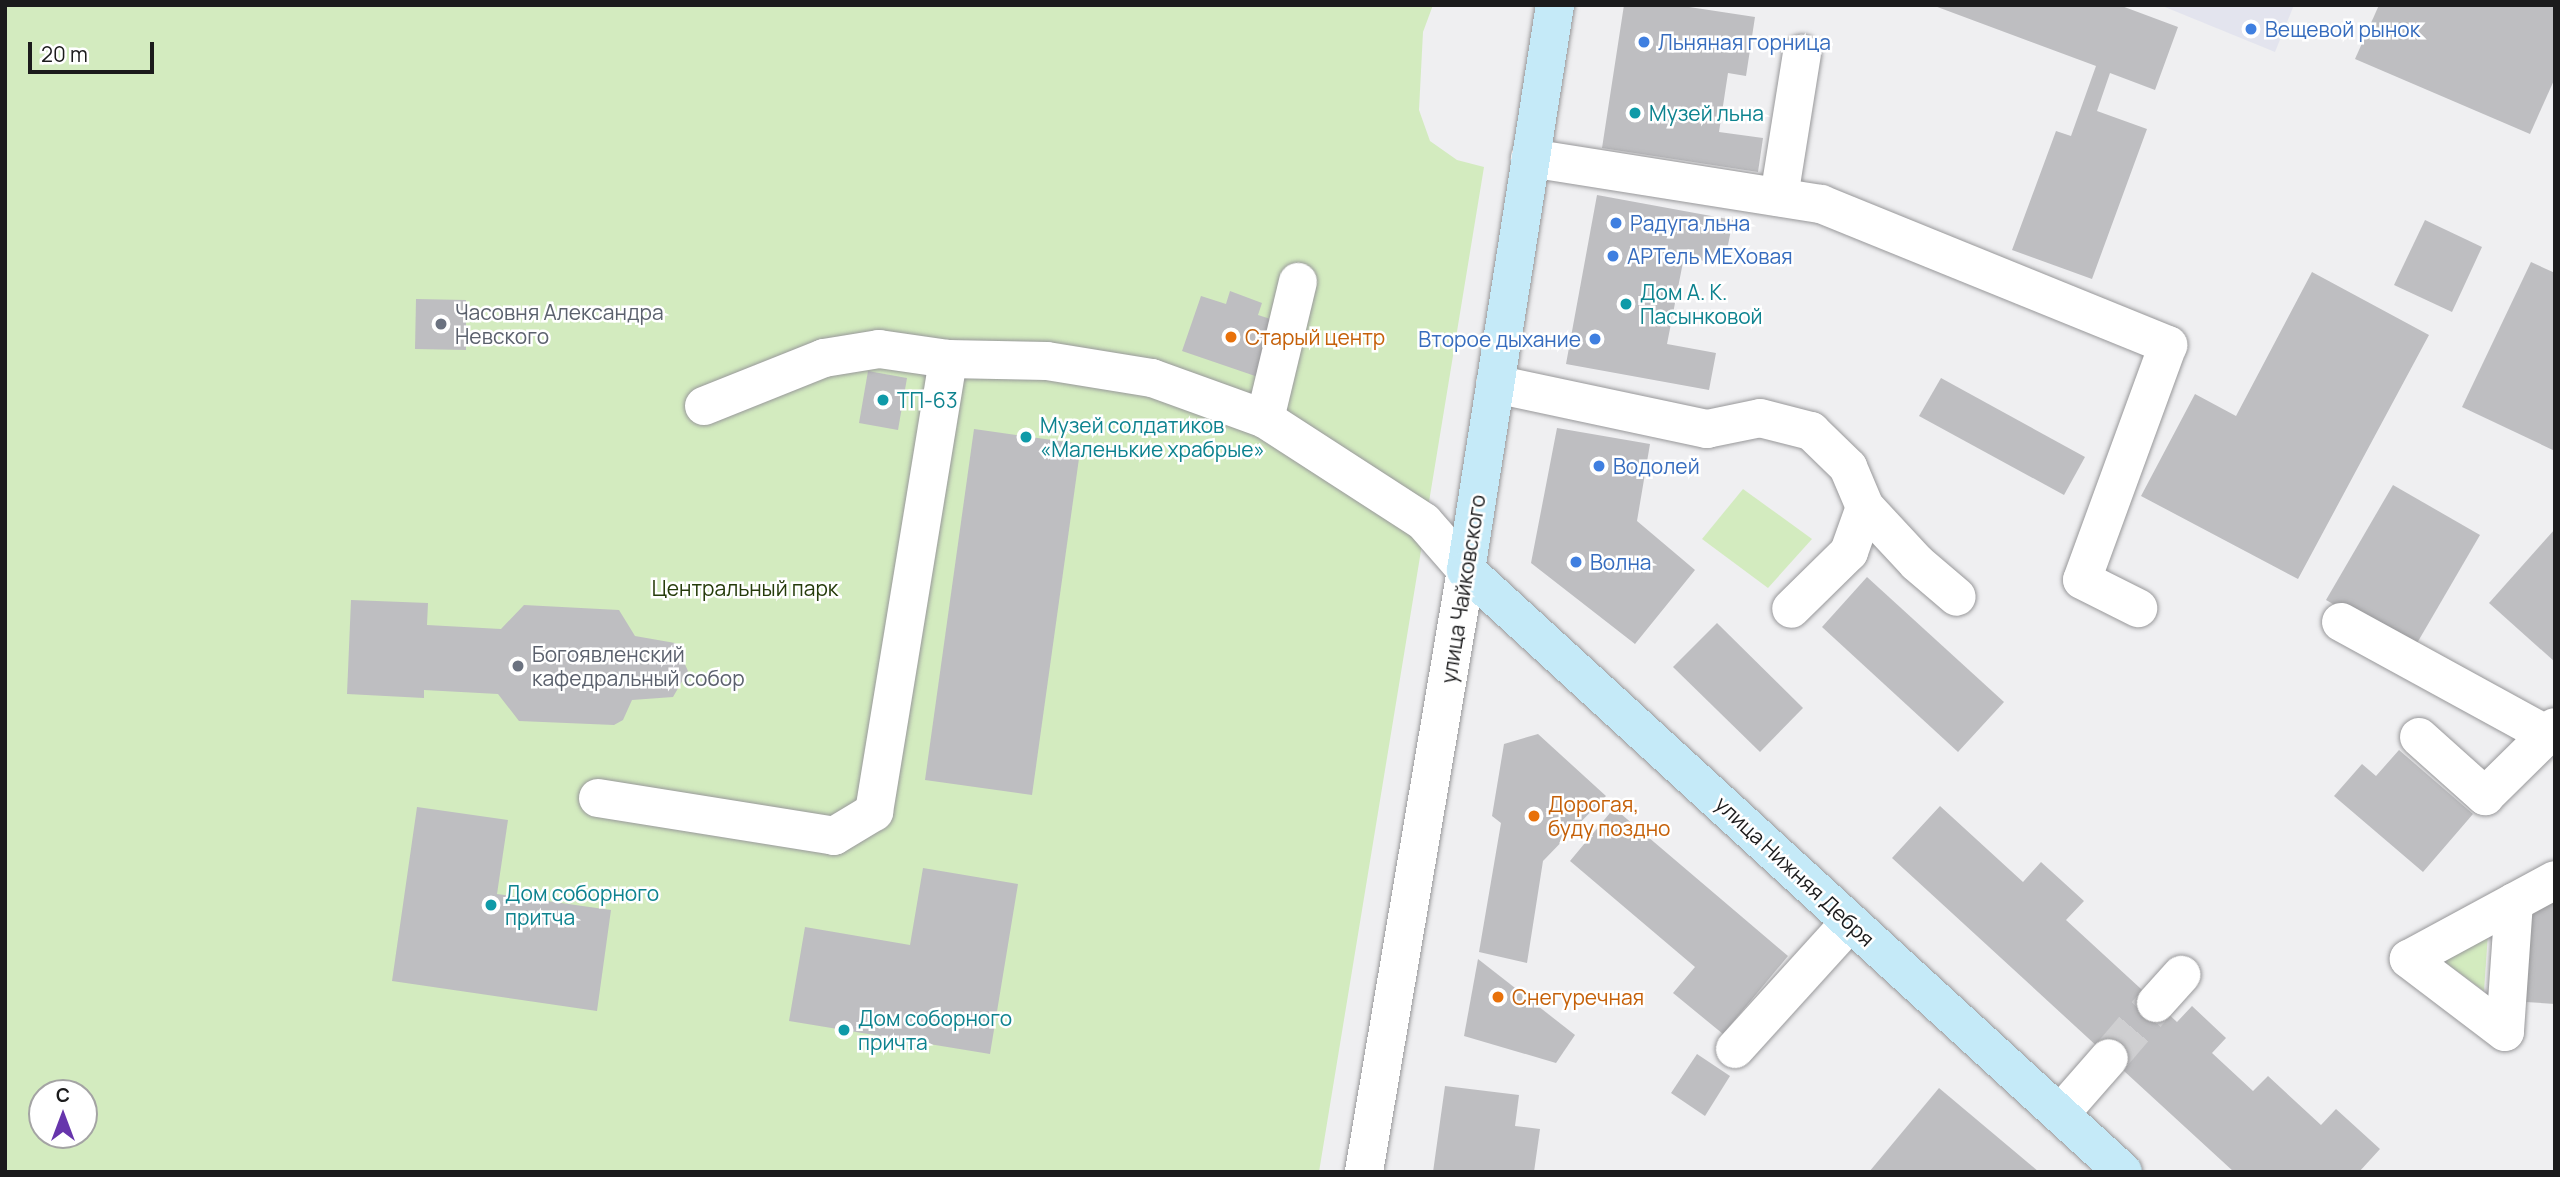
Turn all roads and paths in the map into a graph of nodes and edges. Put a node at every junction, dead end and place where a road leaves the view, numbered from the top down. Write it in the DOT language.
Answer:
graph roads {
  1 [pos="1555,5"];
  2 [pos="1802,54"];
  3 [pos="1530,158"];
  4 [pos="1779,197"];
  5 [pos="1298,282"];
  6 [pos="948,359"];
  7 [pos="1495,384"];
  8 [pos="704,406"];
  9 [pos="1265,419"];
  10 [pos="1865,507"];
  11 [pos="1466,570"];
  12 [pos="1957,597"];
  13 [pos="2138,608"];
  14 [pos="1791,609"];
  15 [pos="2341,622"];
  16 [pos="2551,731"];
  17 [pos="2418,737"];
  18 [pos="598,798"];
  19 [pos="2555,880"];
  20 [pos="2514,902"];
  21 [pos="1850,922"];
  22 [pos="1734,1049"];
  23 [pos="2109,1058"];
  24 [pos="2060,1114"];
  25 [pos="2106,1166"];
  26 [pos="1364,1172"];
  1 -- 3 [label="main road, улица Чайковского"];
  2 -- 4 [label="street"];
  3 -- 4 [label="street"];
  3 -- 7 [label="main road, улица Чайковского"];
  4 -- 13 [label="street"];
  5 -- 9 [label="street"];
  6 -- 8 [label="street"];
  6 -- 9 [label="street"];
  6 -- 18 [label="street"];
  7 -- 10 [label="street"];
  7 -- 11 [label="main road, улица Чайковского"];
  9 -- 11 [label="street"];
  10 -- 12 [label="street"];
  10 -- 14 [label="street"];
  11 -- 21 [label="main road, улица Нижняя Дебря"];
  11 -- 26 [label="street, улица Чайковского"];
  15 -- 16 [label="street"];
  16 -- 17 [label="street"];
  19 -- 20 [label="street"];
  21 -- 22 [label="street"];
  21 -- 24 [label="main road, улица Нижняя Дебря"];
  23 -- 24 [label="street"];
  24 -- 25 [label="main road, улица Нижняя Дебря"];
}
